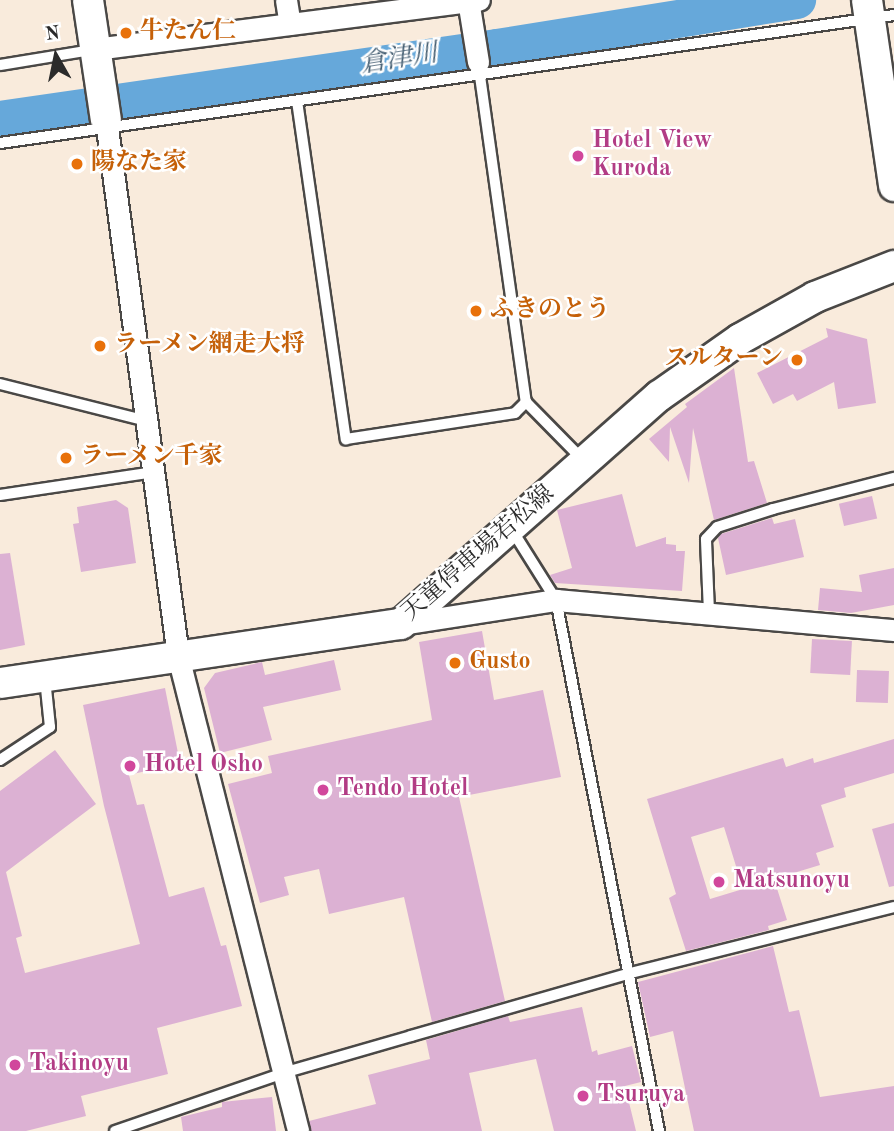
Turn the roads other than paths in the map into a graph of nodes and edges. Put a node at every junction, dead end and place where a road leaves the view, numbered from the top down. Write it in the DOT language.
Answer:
graph roads {
  1 [pos="88,0"];
  2 [pos="286,0"];
  3 [pos="472,4"];
  4 [pos="876,11"];
  5 [pos="289,24"];
  6 [pos="96,55"];
  7 [pos="0,65"];
  8 [pos="479,68"];
  9 [pos="298,101"];
  10 [pos="106,125"];
  11 [pos="0,143"];
  12 [pos="894,186"];
  13 [pos="894,266"];
  14 [pos="0,384"];
  15 [pos="526,402"];
  16 [pos="147,421"];
  17 [pos="585,462"];
  18 [pos="154,472"];
  19 [pos="894,478"];
  20 [pos="0,495"];
  21 [pos="510,528"];
  22 [pos="555,600"];
  23 [pos="709,612"];
  24 [pos="401,624"];
  25 [pos="894,630"];
  26 [pos="178,656"];
  27 [pos="44,676"];
  28 [pos="0,683"];
  29 [pos="0,761"];
  30 [pos="894,906"];
  31 [pos="627,974"];
  32 [pos="283,1073"];
  33 [pos="115,1131"];
  34 [pos="298,1131"];
  35 [pos="659,1131"];
  1 -- 6 [label="main road"];
  2 -- 5 [label="street"];
  3 -- 5 [label="street"];
  3 -- 8 [label="street"];
  4 -- 8 [label="lane"];
  4 -- 12 [label="main road"];
  5 -- 6 [label="street"];
  6 -- 7 [label="lane"];
  6 -- 10 [label="main road"];
  8 -- 9 [label="lane"];
  8 -- 15 [label="lane"];
  9 -- 10 [label="lane"];
  9 -- 15 [label="lane"];
  10 -- 11 [label="lane"];
  10 -- 16 [label="street"];
  13 -- 17 [label="main road, 天童停車場若松線"];
  14 -- 16 [label="lane"];
  15 -- 17 [label="lane"];
  16 -- 18 [label="street"];
  17 -- 21 [label="main road, 天童停車場若松線"];
  18 -- 20 [label="lane"];
  18 -- 26 [label="street"];
  19 -- 23 [label="lane"];
  21 -- 22 [label="lane"];
  21 -- 24 [label="main road, 天童停車場若松線"];
  22 -- 23 [label="street"];
  22 -- 24 [label="street"];
  22 -- 31 [label="lane"];
  23 -- 25 [label="street"];
  24 -- 26 [label="main road, 天童停車場若松線"];
  26 -- 27 [label="main road, 天童停車場若松線"];
  26 -- 32 [label="street"];
  27 -- 28 [label="main road, 天童停車場若松線"];
  27 -- 29 [label="lane"];
  30 -- 31 [label="lane"];
  31 -- 32 [label="lane"];
  31 -- 35 [label="lane"];
  32 -- 33 [label="lane"];
  32 -- 34 [label="street"];
}
